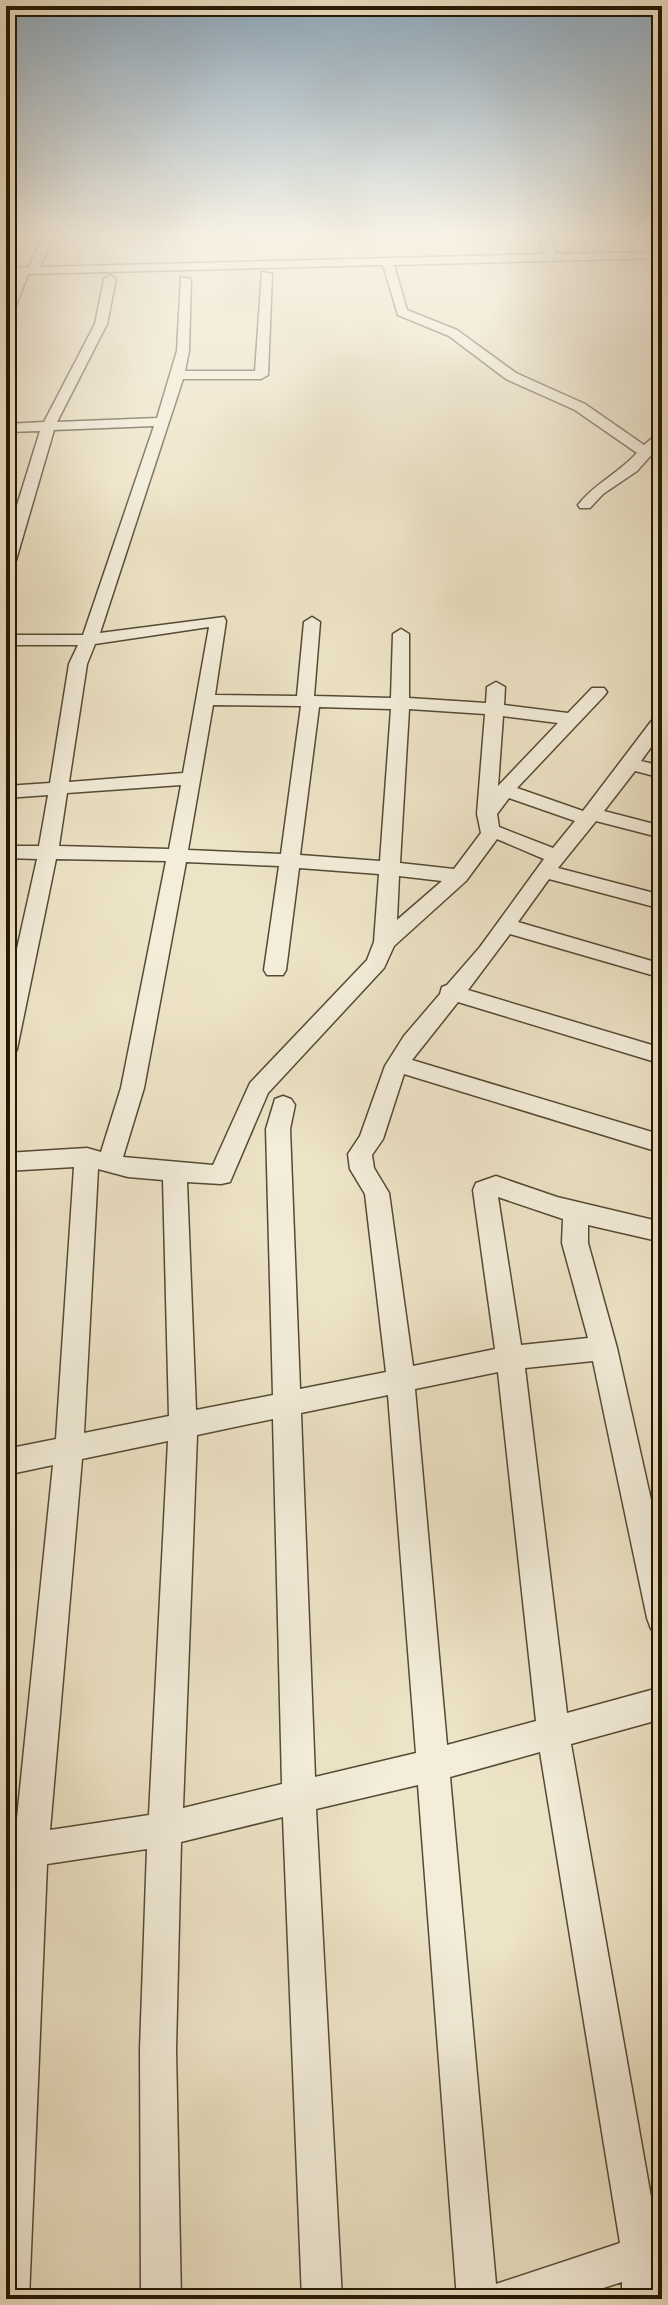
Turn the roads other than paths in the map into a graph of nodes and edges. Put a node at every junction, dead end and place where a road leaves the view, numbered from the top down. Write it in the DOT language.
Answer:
graph roads {
  1 [pos="92,341"];
  2 [pos="183,341"];
  3 [pos="263,341"];
  4 [pos="463,341"];
  5 [pos="178,375"];
  6 [pos="161,422"];
  7 [pos="48,427"];
  8 [pos="6,428"];
  9 [pos="662,434"];
  10 [pos="645,452"];
  11 [pos="585,505"];
  12 [pos="6,567"];
  13 [pos="312,622"];
  14 [pos="401,634"];
  15 [pos="6,640"];
  16 [pos="89,640"];
  17 [pos="496,687"];
  18 [pos="598,692"];
  19 [pos="205,700"];
  20 [pos="308,701"];
  21 [pos="400,704"];
  22 [pos="494,709"];
  23 [pos="572,719"];
  24 [pos="662,719"];
  25 [pos="631,764"];
  26 [pos="662,772"];
  27 [pos="193,778"];
  28 [pos="57,788"];
  29 [pos="505,790"];
  30 [pos="6,792"];
  31 [pos="590,816"];
  32 [pos="489,823"];
  33 [pos="662,832"];
  34 [pos="6,852"];
  35 [pos="48,852"];
  36 [pos="179,856"];
  37 [pos="290,863"];
  38 [pos="551,864"];
  39 [pos="390,868"];
  40 [pos="459,876"];
  41 [pos="662,902"];
  42 [pos="505,925"];
  43 [pos="385,942"];
  44 [pos="275,970"];
  45 [pos="662,971"];
  46 [pos="13,986"];
  47 [pos="450,992"];
  48 [pos="6,1049"];
  49 [pos="662,1056"];
  50 [pos="399,1064"];
  51 [pos="283,1105"];
  52 [pos="662,1144"];
  53 [pos="97,1160"];
  54 [pos="6,1162"];
  55 [pos="175,1173"];
  56 [pos="575,1212"];
  57 [pos="662,1232"];
  58 [pos="604,1348"];
  59 [pos="510,1358"];
  60 [pos="401,1381"];
  61 [pos="284,1403"];
  62 [pos="183,1426"];
  63 [pos="69,1449"];
  64 [pos="6,1462"];
  65 [pos="662,1618"];
  66 [pos="662,1703"];
  67 [pos="553,1734"];
  68 [pos="433,1765"];
  69 [pos="299,1796"];
  70 [pos="165,1829"];
  71 [pos="18,1854"];
  72 [pos="652,2254"];
  73 [pos="9,2299"];
  74 [pos="161,2299"];
  75 [pos="322,2299"];
  76 [pos="477,2299"];
  77 [pos="507,2299"];
  78 [pos="642,2299"];
  1 -- 7 [label="street"];
  2 -- 5 [label="street"];
  3 -- 5 [label="street"];
  4 -- 10 [label="street"];
  5 -- 6 [label="street"];
  6 -- 7 [label="street"];
  6 -- 16 [label="street"];
  7 -- 8 [label="street"];
  7 -- 12 [label="street"];
  9 -- 10 [label="street"];
  10 -- 11 [label="street"];
  13 -- 20 [label="street"];
  14 -- 21 [label="street"];
  15 -- 16 [label="street"];
  16 -- 19 [label="street"];
  16 -- 28 [label="street"];
  17 -- 22 [label="street"];
  18 -- 23 [label="street"];
  19 -- 20 [label="street"];
  19 -- 27 [label="street"];
  20 -- 21 [label="street"];
  20 -- 37 [label="street"];
  21 -- 22 [label="street"];
  21 -- 39 [label="street"];
  22 -- 23 [label="street"];
  22 -- 32 [label="street"];
  23 -- 29 [label="street"];
  24 -- 25 [label="street"];
  25 -- 26 [label="street"];
  25 -- 31 [label="street"];
  27 -- 28 [label="street"];
  27 -- 36 [label="street"];
  28 -- 30 [label="street"];
  28 -- 35 [label="street"];
  29 -- 31 [label="street"];
  29 -- 32 [label="street"];
  31 -- 33 [label="street"];
  31 -- 38 [label="street"];
  32 -- 38 [label="street"];
  32 -- 40 [label="street"];
  34 -- 35 [label="street"];
  35 -- 36 [label="street"];
  35 -- 46 [label="street"];
  36 -- 37 [label="street"];
  36 -- 53 [label="street"];
  37 -- 39 [label="street"];
  37 -- 44 [label="street"];
  38 -- 41 [label="street"];
  38 -- 42 [label="street"];
  39 -- 40 [label="street"];
  39 -- 43 [label="street"];
  40 -- 43 [label="street"];
  42 -- 45 [label="street"];
  42 -- 47 [label="street"];
  43 -- 55 [label="street"];
  46 -- 48 [label="street"];
  47 -- 49 [label="street"];
  47 -- 50 [label="street"];
  50 -- 52 [label="street"];
  50 -- 60 [label="street"];
  51 -- 61 [label="street"];
  53 -- 54 [label="street"];
  53 -- 55 [label="street"];
  53 -- 63 [label="street"];
  55 -- 62 [label="street"];
  56 -- 57 [label="street"];
  56 -- 58 [label="street"];
  56 -- 59 [label="street"];
  58 -- 59 [label="street"];
  58 -- 65 [label="street"];
  59 -- 60 [label="street"];
  59 -- 67 [label="street"];
  60 -- 61 [label="street"];
  60 -- 68 [label="street"];
  61 -- 62 [label="street"];
  61 -- 69 [label="street"];
  62 -- 63 [label="street"];
  62 -- 70 [label="street"];
  63 -- 64 [label="street"];
  63 -- 71 [label="street"];
  66 -- 67 [label="street"];
  67 -- 68 [label="street"];
  67 -- 72 [label="street"];
  68 -- 69 [label="street"];
  68 -- 76 [label="street"];
  69 -- 70 [label="street"];
  69 -- 75 [label="street"];
  70 -- 71 [label="street"];
  70 -- 74 [label="street"];
  71 -- 73 [label="street"];
  72 -- 77 [label="street"];
  72 -- 78 [label="street"];
}
